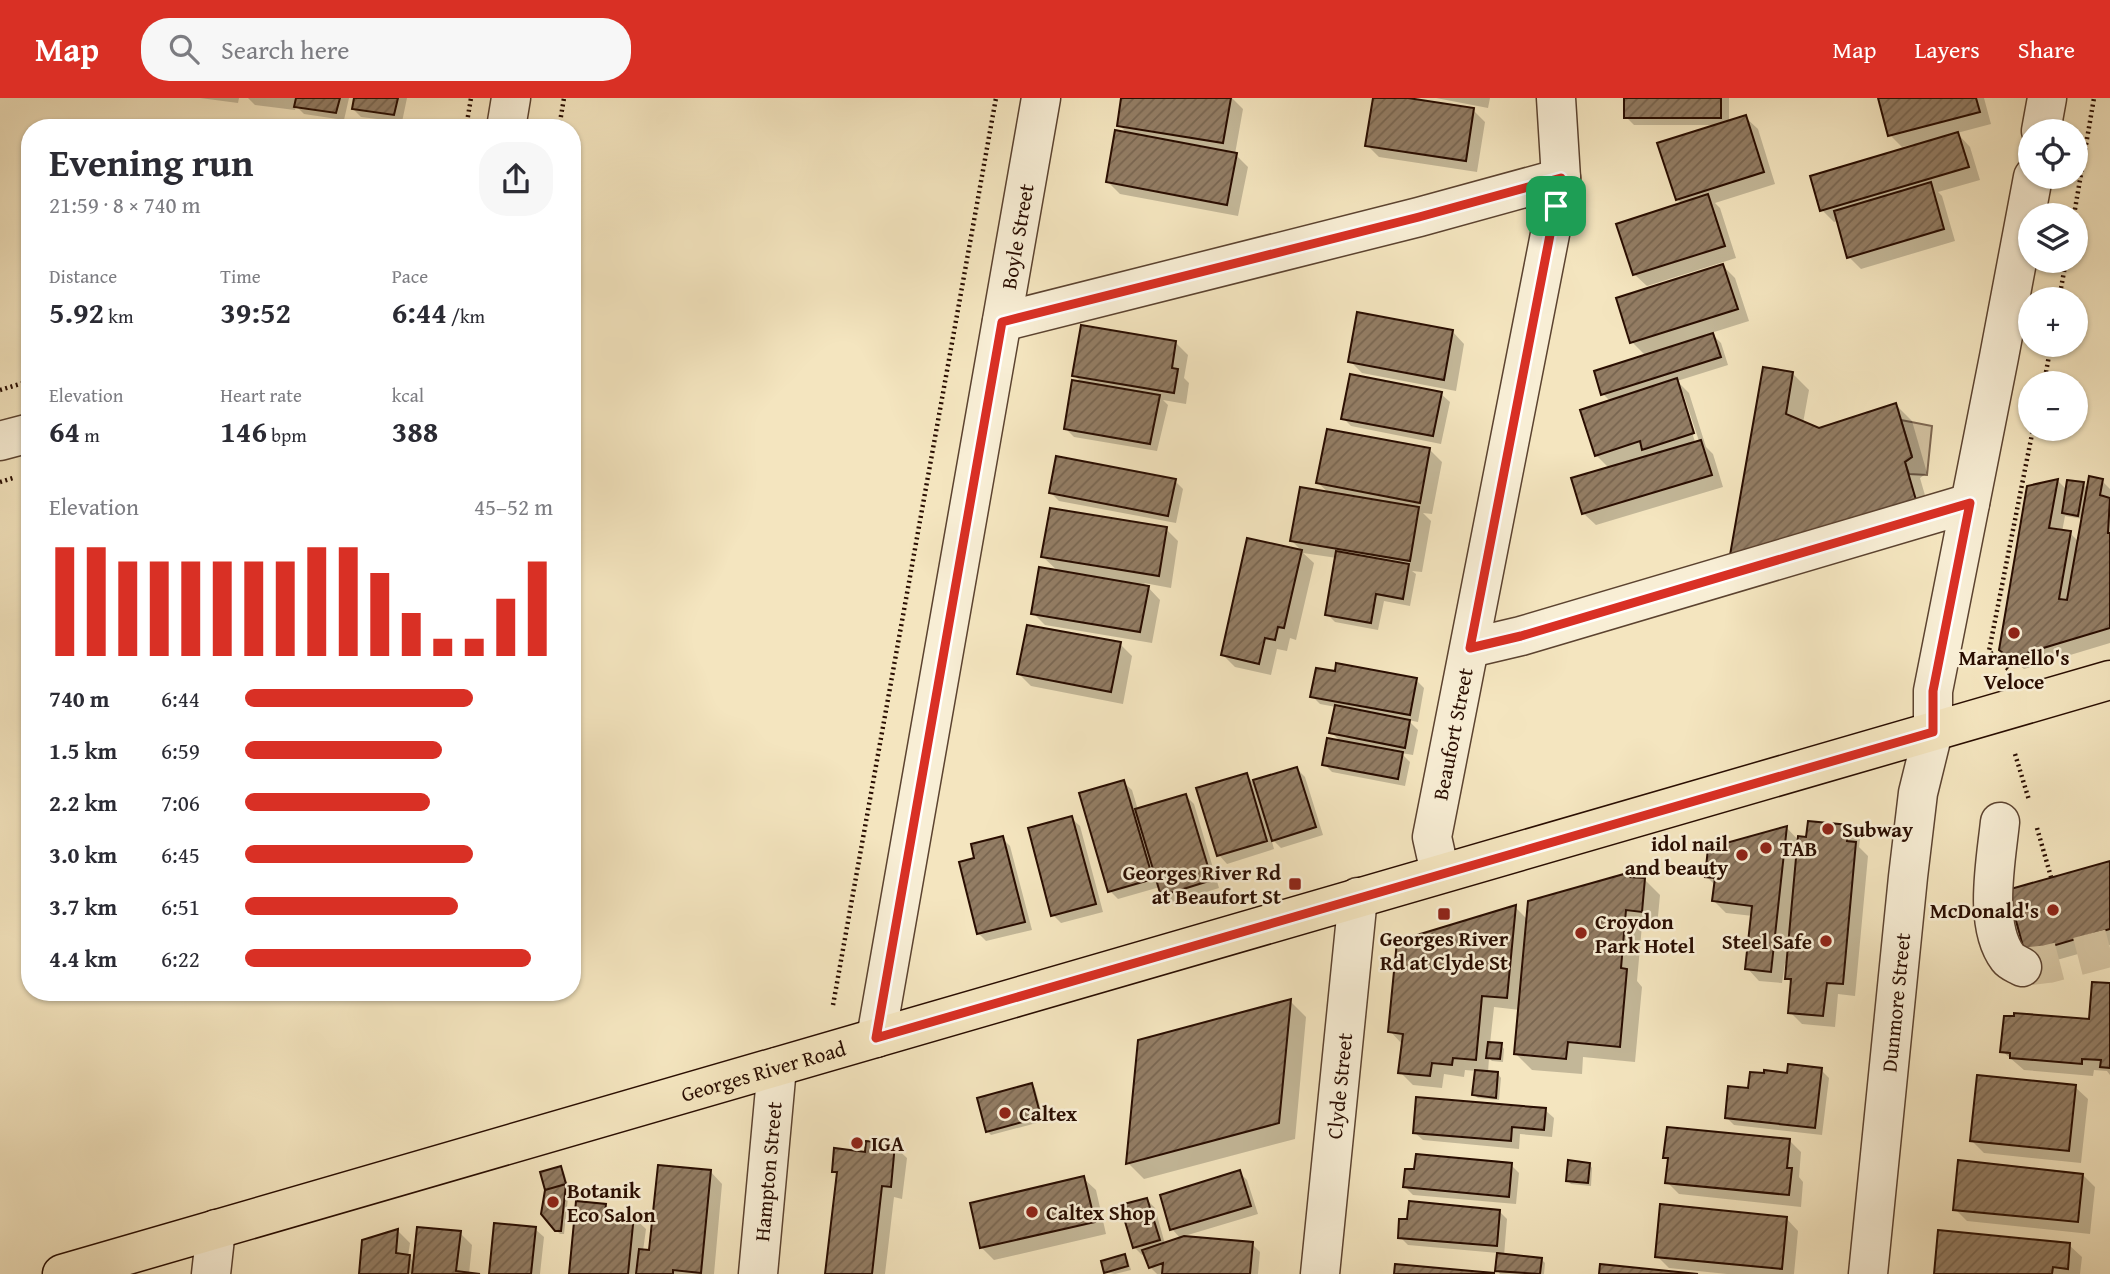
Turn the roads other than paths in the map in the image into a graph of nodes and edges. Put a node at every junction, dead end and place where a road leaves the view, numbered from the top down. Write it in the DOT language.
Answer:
graph roads {
  1 [pos="511,98"];
  2 [pos="1041,98"];
  3 [pos="1556,98"];
  4 [pos="2047,98"];
  5 [pos="508,119"];
  6 [pos="2043,119"];
  7 [pos="1561,178"];
  8 [pos="2030,189"];
  9 [pos="1002,322"];
  10 [pos="21,435"];
  11 [pos="0,441"];
  12 [pos="1970,503"];
  13 [pos="1470,648"];
  14 [pos="2110,680"];
  15 [pos="1933,732"];
  16 [pos="2000,822"];
  17 [pos="1440,873"];
  18 [pos="1358,897"];
  19 [pos="2022,967"];
  20 [pos="876,1038"];
  21 [pos="776,1068"];
  22 [pos="216,1229"];
  23 [pos="62,1274"];
  24 [pos="211,1274"];
  25 [pos="758,1274"];
  26 [pos="1320,1274"];
  27 [pos="1868,1274"];
  1 -- 5 [label="street"];
  2 -- 9 [label="street, Boyle Street"];
  3 -- 7 [label="street, Beaufort Street"];
  4 -- 6 [label="street"];
  7 -- 9 [label="street"];
  7 -- 13 [label="street, Beaufort Street"];
  8 -- 12 [label="street, Dunmore Street"];
  9 -- 20 [label="street, Boyle Street"];
  10 -- 11 [label="street"];
  12 -- 13 [label="street"];
  12 -- 15 [label="street, Dunmore Street"];
  13 -- 17 [label="street, Beaufort Street"];
  14 -- 15 [label="main road, Georges River Road"];
  15 -- 17 [label="main road, Georges River Road"];
  15 -- 27 [label="street, Dunmore Street"];
  16 -- 19 [label="street"];
  17 -- 18 [label="main road, Georges River Road"];
  18 -- 20 [label="main road, Georges River Road"];
  18 -- 26 [label="street, Clyde Street"];
  20 -- 21 [label="main road, Georges River Road"];
  21 -- 22 [label="main road, Georges River Road"];
  21 -- 25 [label="street, Hampton Street"];
  22 -- 23 [label="main road, Georges River Road"];
  22 -- 24 [label="street"];
}
